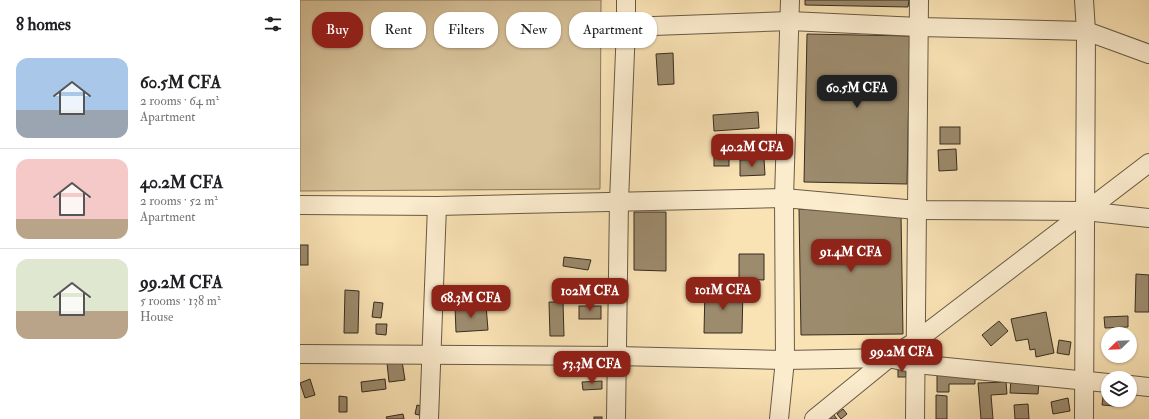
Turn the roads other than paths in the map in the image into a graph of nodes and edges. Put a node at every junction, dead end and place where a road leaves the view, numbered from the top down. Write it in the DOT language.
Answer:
graph roads {
  1 [pos="626,0"];
  2 [pos="790,0"];
  3 [pos="919,0"];
  4 [pos="1084,0"];
  5 [pos="626,12"];
  6 [pos="790,21"];
  7 [pos="657,26"];
  8 [pos="920,26"];
  9 [pos="1086,31"];
  10 [pos="625,48"];
  11 [pos="1149,54"];
  12 [pos="1149,163"];
  13 [pos="784,198"];
  14 [pos="619,201"];
  15 [pos="300,205"];
  16 [pos="437,206"];
  17 [pos="917,210"];
  18 [pos="1085,211"];
  19 [pos="1149,218"];
  20 [pos="916,341"];
  21 [pos="300,354"];
  22 [pos="432,355"];
  23 [pos="617,356"];
  24 [pos="889,358"];
  25 [pos="785,360"];
  26 [pos="916,364"];
  27 [pos="1084,380"];
  28 [pos="1101,381"];
  29 [pos="1137,386"];
  30 [pos="1149,387"];
  31 [pos="429,419"];
  32 [pos="616,419"];
  33 [pos="779,419"];
  34 [pos="814,419"];
  35 [pos="915,419"];
  36 [pos="1084,419"];
  1 -- 5 [label="street"];
  2 -- 6 [label="street"];
  3 -- 8 [label="street"];
  4 -- 9 [label="street"];
  6 -- 7 [label="street"];
  6 -- 8 [label="street"];
  6 -- 13 [label="street"];
  8 -- 9 [label="street"];
  8 -- 17 [label="street"];
  9 -- 11 [label="street"];
  9 -- 18 [label="street"];
  10 -- 14 [label="street"];
  12 -- 18 [label="street"];
  13 -- 14 [label="street"];
  13 -- 17 [label="street"];
  13 -- 25 [label="street"];
  14 -- 16 [label="street"];
  14 -- 23 [label="street"];
  15 -- 16 [label="street"];
  16 -- 22 [label="street"];
  17 -- 18 [label="street"];
  17 -- 20 [label="street"];
  18 -- 19 [label="street"];
  18 -- 20 [label="street"];
  18 -- 27 [label="street"];
  20 -- 24 [label="street"];
  20 -- 26 [label="street"];
  21 -- 22 [label="street"];
  22 -- 23 [label="street"];
  22 -- 31 [label="street"];
  23 -- 25 [label="street"];
  23 -- 32 [label="street"];
  24 -- 25 [label="street"];
  24 -- 26 [label="street"];
  24 -- 34 [label="street"];
  25 -- 33 [label="street"];
  26 -- 27 [label="street"];
  26 -- 35 [label="street"];
  27 -- 28 [label="street"];
  27 -- 36 [label="street"];
  29 -- 30 [label="street"];
}
